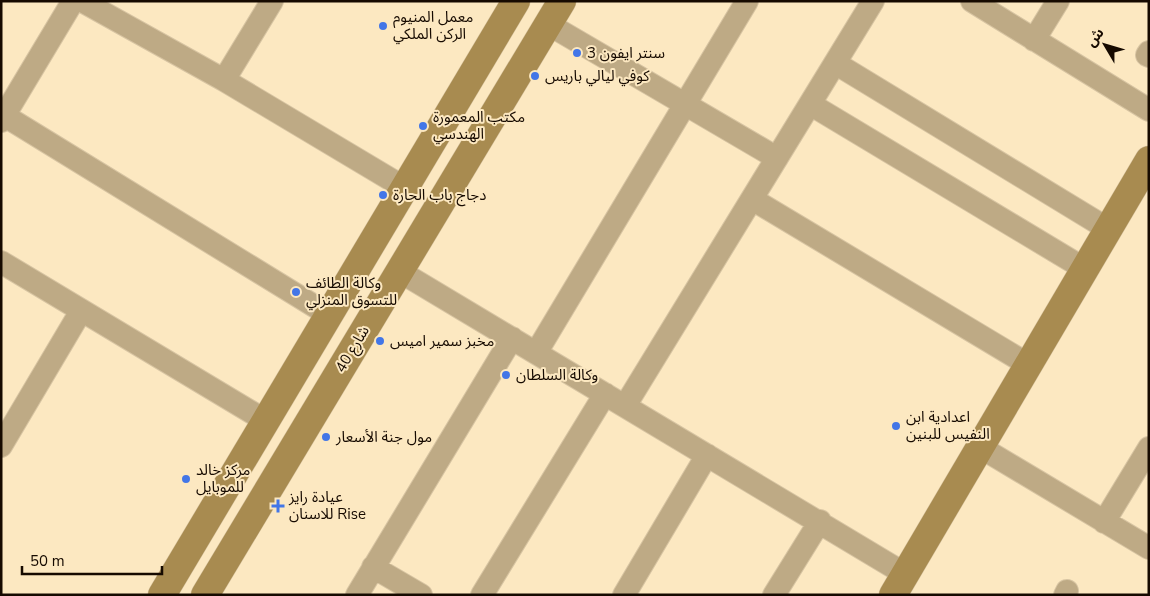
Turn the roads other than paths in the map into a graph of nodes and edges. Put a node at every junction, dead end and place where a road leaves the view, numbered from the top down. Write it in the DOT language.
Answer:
graph roads {
  1 [pos="73,1"];
  2 [pos="82,1"];
  3 [pos="272,1"];
  4 [pos="516,1"];
  5 [pos="747,1"];
  6 [pos="873,1"];
  7 [pos="972,1"];
  8 [pos="1058,1"];
  9 [pos="555,12"];
  10 [pos="1034,40"];
  11 [pos="1149,52"];
  12 [pos="1149,56"];
  13 [pos="835,64"];
  14 [pos="224,80"];
  15 [pos="685,104"];
  16 [pos="810,104"];
  17 [pos="1149,110"];
  18 [pos="3,119"];
  19 [pos="777,158"];
  20 [pos="1149,160"];
  21 [pos="405,188"];
  22 [pos="752,198"];
  23 [pos="1108,229"];
  24 [pos="1,262"];
  25 [pos="1085,269"];
  26 [pos="400,271"];
  27 [pos="81,311"];
  28 [pos="329,315"];
  29 [pos="512,338"];
  30 [pos="536,353"];
  31 [pos="1029,365"];
  32 [pos="605,394"];
  33 [pos="625,406"];
  34 [pos="266,421"];
  35 [pos="1,446"];
  36 [pos="980,448"];
  37 [pos="1149,448"];
  38 [pos="707,455"];
  39 [pos="820,521"];
  40 [pos="1104,522"];
  41 [pos="203,527"];
  42 [pos="234,546"];
  43 [pos="1149,548"];
  44 [pos="374,567"];
  45 [pos="899,584"];
  46 [pos="487,593"];
  47 [pos="162,595"];
  48 [pos="205,595"];
  49 [pos="357,595"];
  50 [pos="421,595"];
  51 [pos="624,595"];
  52 [pos="774,595"];
  1 -- 18 [label="street"];
  2 -- 14 [label="street"];
  3 -- 14 [label="street"];
  4 -- 21 [label="main road"];
  5 -- 15 [label="street"];
  6 -- 13 [label="street"];
  7 -- 10 [label="street"];
  8 -- 10 [label="street"];
  9 -- 15 [label="street"];
  9 -- 26 [label="main road, شارع 40"];
  10 -- 17 [label="street"];
  11 -- 12 [label="street"];
  13 -- 16 [label="street"];
  13 -- 23 [label="street"];
  14 -- 21 [label="street"];
  15 -- 19 [label="street"];
  15 -- 30 [label="street"];
  16 -- 19 [label="street"];
  16 -- 25 [label="street"];
  18 -- 28 [label="street"];
  19 -- 22 [label="street"];
  20 -- 23 [label="main road"];
  21 -- 28 [label="main road"];
  22 -- 31 [label="street"];
  22 -- 33 [label="street"];
  23 -- 25 [label="main road"];
  24 -- 27 [label="street"];
  25 -- 31 [label="main road"];
  26 -- 29 [label="street"];
  26 -- 42 [label="main road, شارع 40"];
  27 -- 34 [label="street"];
  27 -- 35 [label="street"];
  28 -- 34 [label="main road"];
  29 -- 30 [label="street"];
  29 -- 44 [label="street"];
  30 -- 32 [label="street"];
  31 -- 36 [label="main road"];
  32 -- 33 [label="street"];
  32 -- 46 [label="street"];
  33 -- 38 [label="street"];
  34 -- 41 [label="main road"];
  36 -- 40 [label="street"];
  36 -- 45 [label="main road"];
  37 -- 40 [label="street"];
  38 -- 39 [label="street"];
  38 -- 51 [label="street"];
  39 -- 45 [label="street"];
  39 -- 52 [label="street"];
  40 -- 43 [label="street"];
  41 -- 42 [label="main road"];
  41 -- 47 [label="main road"];
  42 -- 48 [label="main road, شارع 40"];
  44 -- 49 [label="street"];
  44 -- 50 [label="street"];
}
